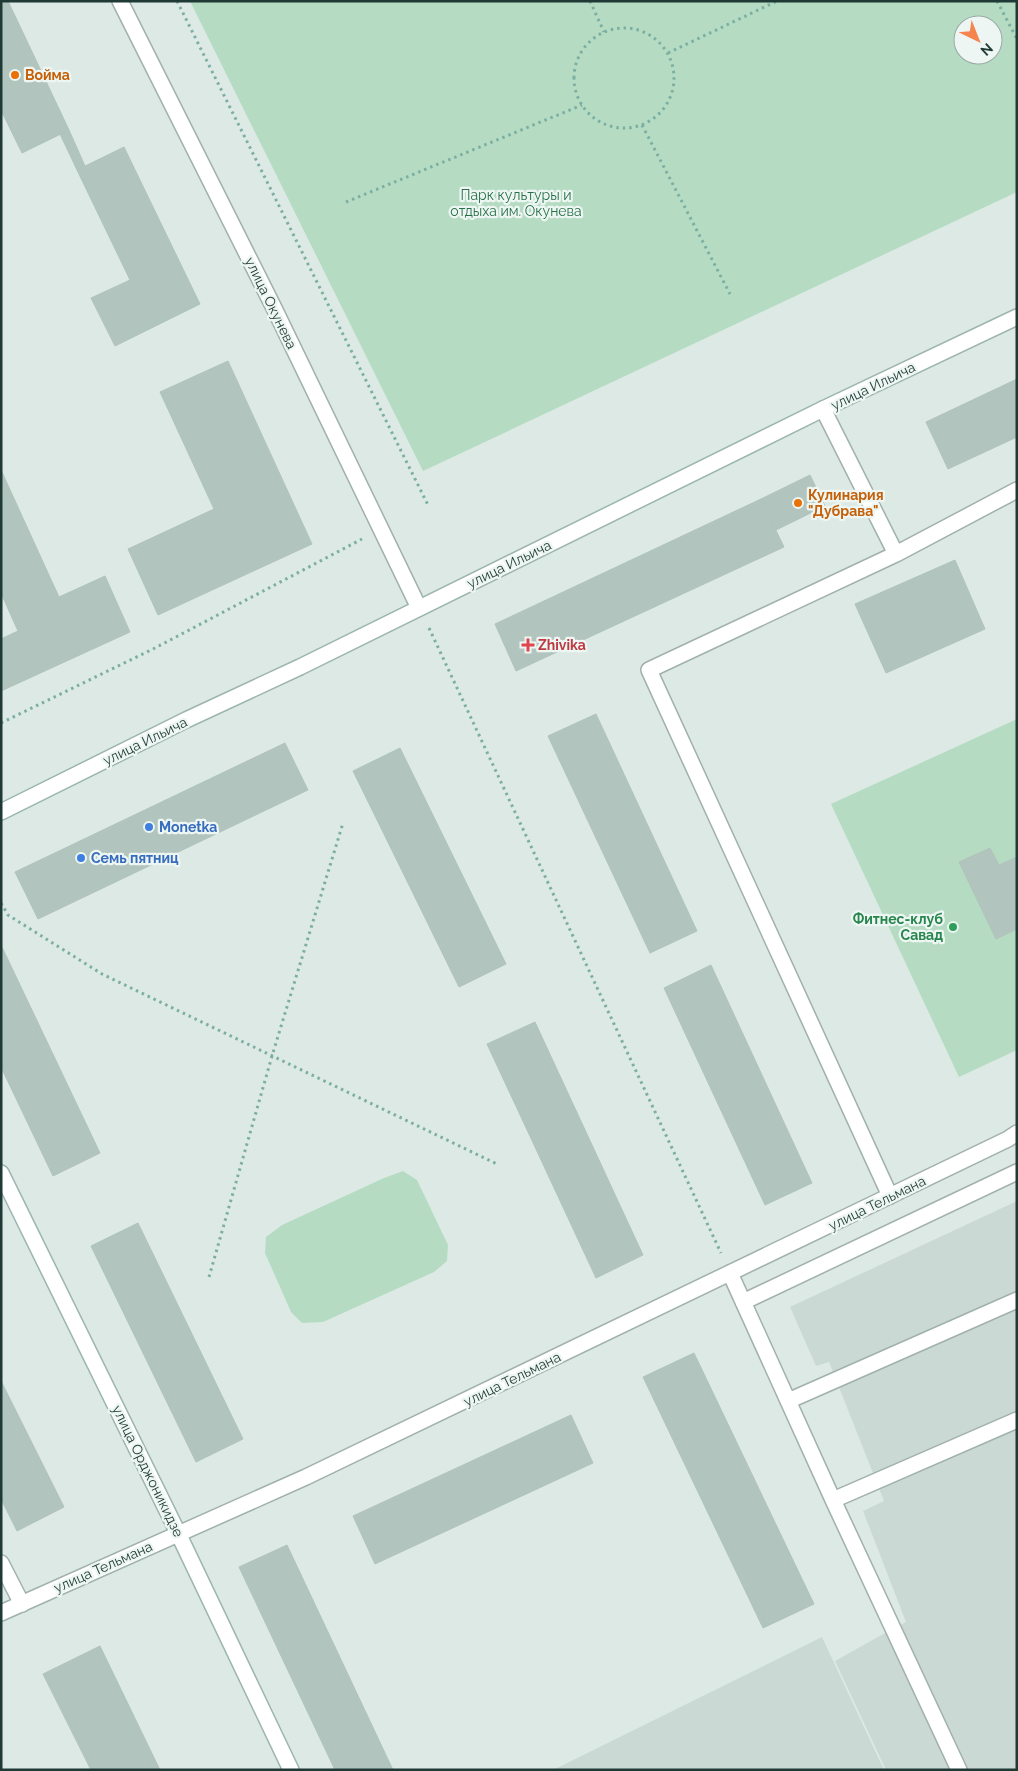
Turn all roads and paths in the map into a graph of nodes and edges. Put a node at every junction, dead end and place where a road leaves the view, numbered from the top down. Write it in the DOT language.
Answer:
graph roads {
  1 [pos="120,1"];
  2 [pos="177,1"];
  3 [pos="590,1"];
  4 [pos="776,1"];
  5 [pos="997,1"];
  6 [pos="604,32"];
  7 [pos="1017,39"];
  8 [pos="668,53"];
  9 [pos="582,105"];
  10 [pos="642,124"];
  11 [pos="346,202"];
  12 [pos="730,294"];
  13 [pos="1017,317"];
  14 [pos="823,409"];
  15 [pos="1017,490"];
  16 [pos="428,505"];
  17 [pos="381,529"];
  18 [pos="896,554"];
  19 [pos="420,608"];
  20 [pos="1,723"];
  21 [pos="1,812"];
  22 [pos="343,823"];
  23 [pos="1,903"];
  24 [pos="272,1056"];
  25 [pos="1017,1133"];
  26 [pos="499,1165"];
  27 [pos="1017,1172"];
  28 [pos="1,1173"];
  29 [pos="890,1196"];
  30 [pos="730,1273"];
  31 [pos="209,1277"];
  32 [pos="1017,1300"];
  33 [pos="743,1302"];
  34 [pos="788,1401"];
  35 [pos="1017,1420"];
  36 [pos="833,1500"];
  37 [pos="178,1533"];
  38 [pos="1,1563"];
  39 [pos="22,1604"];
  40 [pos="1,1613"];
  41 [pos="291,1770"];
  42 [pos="959,1770"];
  1 -- 17 [label="street, улица Окунева"];
  2 -- 16 [label="path"];
  3 -- 6 [label="path"];
  4 -- 8 [label="path"];
  5 -- 7 [label="path"];
  6 -- 8 [label="path"];
  6 -- 9 [label="path"];
  8 -- 10 [label="path"];
  9 -- 10 [label="path"];
  9 -- 11 [label="path"];
  10 -- 12 [label="path"];
  13 -- 14 [label="street, улица Ильича"];
  14 -- 18 [label="street"];
  14 -- 19 [label="street, улица Ильича"];
  15 -- 18 [label="street"];
  17 -- 19 [label="street, улица Окунева"];
  17 -- 20 [label="path"];
  18 -- 29 [label="street"];
  19 -- 21 [label="street, улица Ильича"];
  19 -- 30 [label="path"];
  22 -- 24 [label="path"];
  23 -- 24 [label="path"];
  24 -- 26 [label="path"];
  24 -- 31 [label="path"];
  25 -- 29 [label="street, улица Тельмана"];
  27 -- 33 [label="street"];
  28 -- 37 [label="street, улица Орджоникидзе"];
  29 -- 30 [label="street, улица Тельмана"];
  30 -- 33 [label="street"];
  30 -- 37 [label="street, улица Тельмана"];
  32 -- 34 [label="street"];
  33 -- 34 [label="street"];
  34 -- 36 [label="street"];
  35 -- 36 [label="street"];
  36 -- 42 [label="street"];
  37 -- 39 [label="street, улица Тельмана"];
  37 -- 41 [label="street, улица Орджоникидзе"];
  38 -- 39 [label="street"];
  39 -- 40 [label="street, улица Тельмана"];
}
